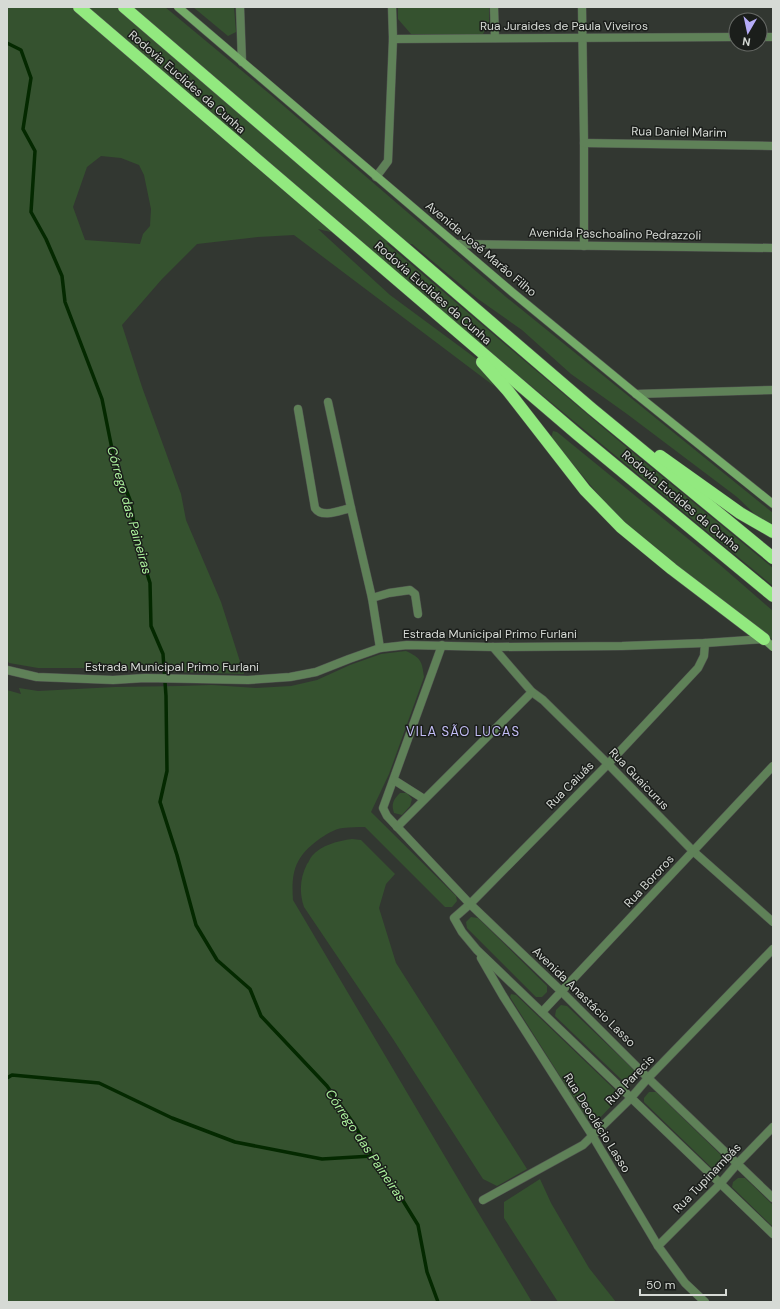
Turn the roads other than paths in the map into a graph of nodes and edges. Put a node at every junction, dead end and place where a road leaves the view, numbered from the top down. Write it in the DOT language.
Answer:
graph roads {
  1 [pos="79,7"];
  2 [pos="124,7"];
  3 [pos="178,7"];
  4 [pos="240,7"];
  5 [pos="392,7"];
  6 [pos="494,7"];
  7 [pos="582,7"];
  8 [pos="728,37"];
  9 [pos="495,38"];
  10 [pos="393,39"];
  11 [pos="582,39"];
  12 [pos="242,62"];
  13 [pos="584,143"];
  14 [pos="773,146"];
  15 [pos="376,177"];
  16 [pos="458,244"];
  17 [pos="584,246"];
  18 [pos="773,248"];
  19 [pos="457,332"];
  20 [pos="773,390"];
  21 [pos="636,394"];
  22 [pos="328,402"];
  23 [pos="298,409"];
  24 [pos="614,427"];
  25 [pos="773,504"];
  26 [pos="351,508"];
  27 [pos="773,532"];
  28 [pos="773,558"];
  29 [pos="773,596"];
  30 [pos="372,598"];
  31 [pos="418,614"];
  32 [pos="705,643"];
  33 [pos="768,643"];
  34 [pos="442,645"];
  35 [pos="493,647"];
  36 [pos="380,648"];
  37 [pos="7,670"];
  38 [pos="532,692"];
  39 [pos="608,764"];
  40 [pos="773,766"];
  41 [pos="394,780"];
  42 [pos="424,799"];
  43 [pos="397,827"];
  44 [pos="693,851"];
  45 [pos="470,904"];
  46 [pos="773,922"];
  47 [pos="773,949"];
  48 [pos="477,950"];
  49 [pos="561,991"];
  50 [pos="542,1012"];
  51 [pos="648,1078"];
  52 [pos="630,1099"];
  53 [pos="773,1127"];
  54 [pos="592,1135"];
  55 [pos="737,1164"];
  56 [pos="720,1184"];
  57 [pos="773,1198"];
  58 [pos="483,1200"];
  59 [pos="773,1234"];
  60 [pos="658,1246"];
  61 [pos="705,1302"];
  1 -- 19 [label="highway, Rodovia Euclides da Cunha"];
  2 -- 24 [label="highway, Rodovia Euclides da Cunha"];
  3 -- 12 [label="main road, Avenida José Marão Filho"];
  4 -- 12 [label="street"];
  5 -- 10 [label="street"];
  6 -- 9 [label="street"];
  7 -- 11 [label="street"];
  8 -- 11 [label="street, Rua Juraides de Paula Viveiros"];
  9 -- 10 [label="street, Rua Juraides de Paula Viveiros"];
  9 -- 11 [label="street, Rua Juraides de Paula Viveiros"];
  10 -- 15 [label="street"];
  11 -- 13 [label="street"];
  12 -- 15 [label="main road, Avenida José Marão Filho"];
  13 -- 14 [label="street, Rua Daniel Marim"];
  13 -- 17 [label="street"];
  15 -- 16 [label="main road, Avenida José Marão Filho"];
  16 -- 17 [label="street, Avenida Paschoalino Pedrazzoli"];
  16 -- 21 [label="main road, Avenida José Marão Filho"];
  17 -- 18 [label="street, Avenida Paschoalino Pedrazzoli"];
  19 -- 29 [label="highway, Rodovia Euclides da Cunha"];
  19 -- 33 [label="highway"];
  20 -- 21 [label="street"];
  21 -- 25 [label="main road, Avenida José Marão Filho"];
  22 -- 26 [label="street"];
  23 -- 26 [label="street"];
  24 -- 27 [label="highway"];
  24 -- 28 [label="highway, Rodovia Euclides da Cunha"];
  26 -- 30 [label="street"];
  30 -- 31 [label="street"];
  30 -- 36 [label="street"];
  32 -- 33 [label="street, Estrada Municipal Primo Furlani"];
  32 -- 35 [label="street, Estrada Municipal Primo Furlani"];
  32 -- 39 [label="street, Rua Caiuás"];
  34 -- 35 [label="street, Estrada Municipal Primo Furlani"];
  34 -- 36 [label="street, Estrada Municipal Primo Furlani"];
  34 -- 41 [label="street"];
  35 -- 38 [label="street, Rua Guaicurus"];
  36 -- 37 [label="street, Estrada Municipal Primo Furlani"];
  38 -- 39 [label="street, Rua Guaicurus"];
  38 -- 42 [label="street"];
  39 -- 44 [label="street, Rua Guaicurus"];
  39 -- 45 [label="street, Rua Caiuás"];
  40 -- 44 [label="street, Rua Bororos"];
  41 -- 42 [label="street"];
  41 -- 43 [label="street, Avenida Anastácio Lasso"];
  42 -- 43 [label="street"];
  43 -- 45 [label="street, Avenida Anastácio Lasso"];
  44 -- 46 [label="street, Rua Guaicurus"];
  44 -- 49 [label="street, Rua Bororos"];
  45 -- 48 [label="street, Rua Caiuás"];
  45 -- 49 [label="street, Avenida Anastácio Lasso"];
  47 -- 51 [label="street, Rua Parecis"];
  48 -- 50 [label="street"];
  48 -- 54 [label="street, Rua Deoclécio Lasso"];
  49 -- 50 [label="street, Rua Bororos"];
  49 -- 51 [label="street, Avenida Anastácio Lasso"];
  50 -- 52 [label="street"];
  51 -- 52 [label="street, Rua Parecis"];
  51 -- 55 [label="street, Avenida Anastácio Lasso"];
  52 -- 54 [label="street, Rua Parecis"];
  52 -- 56 [label="street"];
  53 -- 55 [label="street, Rua Tupinambás"];
  54 -- 58 [label="street, Rua Parecis"];
  54 -- 60 [label="street, Rua Deoclécio Lasso"];
  55 -- 56 [label="street, Rua Tupinambás"];
  55 -- 57 [label="street, Avenida Anastácio Lasso"];
  56 -- 59 [label="street"];
  56 -- 60 [label="street, Rua Tupinambás"];
  60 -- 61 [label="street, Rua Deoclécio Lasso"];
}
